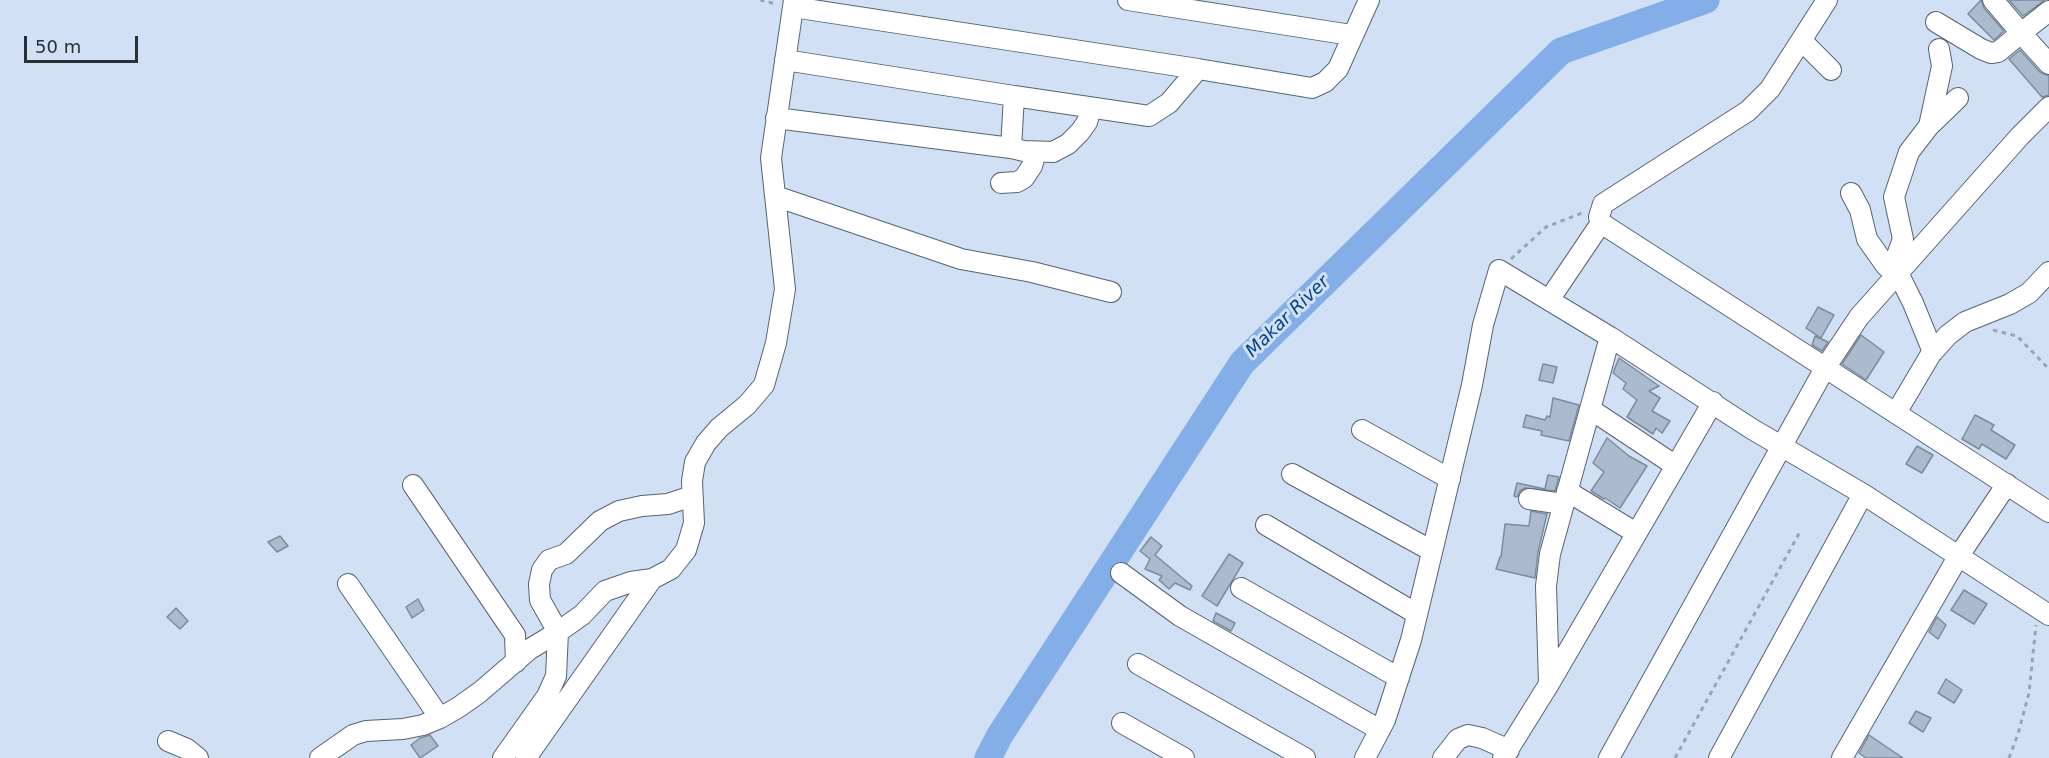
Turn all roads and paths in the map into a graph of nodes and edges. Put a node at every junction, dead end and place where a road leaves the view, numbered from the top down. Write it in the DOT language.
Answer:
graph roads {
  1 [pos="1128,0"];
  2 [pos="1369,0"];
  3 [pos="1827,0"];
  4 [pos="1993,0"];
  5 [pos="793,4"];
  6 [pos="2049,11"];
  7 [pos="1936,22"];
  8 [pos="2021,33"];
  9 [pos="1351,35"];
  10 [pos="1802,41"];
  11 [pos="1939,49"];
  12 [pos="785,60"];
  13 [pos="2049,64"];
  14 [pos="1198,69"];
  15 [pos="1831,70"];
  16 [pos="1014,96"];
  17 [pos="1958,98"];
  18 [pos="2049,107"];
  19 [pos="1089,115"];
  20 [pos="776,118"];
  21 [pos="1929,126"];
  22 [pos="1011,148"];
  23 [pos="1036,152"];
  24 [pos="1001,183"];
  25 [pos="1851,193"];
  26 [pos="775,196"];
  27 [pos="1602,214"];
  28 [pos="1499,270"];
  29 [pos="1895,271"];
  30 [pos="2049,272"];
  31 [pos="1111,292"];
  32 [pos="1549,300"];
  33 [pos="1965,322"];
  34 [pos="1610,337"];
  35 [pos="1933,352"];
  36 [pos="1825,368"];
  37 [pos="2049,369"];
  38 [pos="1713,402"];
  39 [pos="1590,409"];
  40 [pos="1896,413"];
  41 [pos="1362,430"];
  42 [pos="1782,446"];
  43 [pos="1676,466"];
  44 [pos="1292,474"];
  45 [pos="1450,479"];
  46 [pos="2007,484"];
  47 [pos="413,485"];
  48 [pos="1863,494"];
  49 [pos="692,496"];
  50 [pos="1565,497"];
  51 [pos="1529,499"];
  52 [pos="2049,512"];
  53 [pos="1266,525"];
  54 [pos="1801,530"];
  55 [pos="1636,534"];
  56 [pos="1432,550"];
  57 [pos="1958,557"];
  58 [pos="1121,573"];
  59 [pos="652,579"];
  60 [pos="348,584"];
  61 [pos="1241,588"];
  62 [pos="2043,611"];
  63 [pos="1417,614"];
  64 [pos="558,632"];
  65 [pos="516,662"];
  66 [pos="1138,664"];
  67 [pos="1399,678"];
  68 [pos="1549,684"];
  69 [pos="440,718"];
  70 [pos="1122,723"];
  71 [pos="1380,730"];
  72 [pos="168,741"];
  73 [pos="1506,754"];
  74 [pos="198,758"];
  75 [pos="320,758"];
  76 [pos="503,758"];
  77 [pos="526,758"];
  78 [pos="1184,758"];
  79 [pos="1305,758"];
  80 [pos="1365,758"];
  81 [pos="1443,758"];
  82 [pos="1609,758"];
  83 [pos="1675,758"];
  84 [pos="1719,758"];
  85 [pos="1842,758"];
  86 [pos="2009,758"];
  1 -- 9 [label="street"];
  2 -- 9 [label="street"];
  3 -- 10 [label="street"];
  4 -- 8 [label="street"];
  5 -- 12 [label="street"];
  5 -- 14 [label="street"];
  6 -- 8 [label="street"];
  7 -- 8 [label="street"];
  8 -- 13 [label="street"];
  9 -- 14 [label="street"];
  10 -- 15 [label="street"];
  10 -- 27 [label="street"];
  11 -- 21 [label="street"];
  12 -- 16 [label="street"];
  12 -- 20 [label="street"];
  14 -- 19 [label="street"];
  16 -- 19 [label="street"];
  16 -- 22 [label="street"];
  17 -- 21 [label="street"];
  18 -- 29 [label="street"];
  19 -- 23 [label="street"];
  20 -- 22 [label="street"];
  20 -- 26 [label="street"];
  21 -- 29 [label="street"];
  22 -- 23 [label="street"];
  23 -- 24 [label="street"];
  25 -- 29 [label="street"];
  26 -- 31 [label="street"];
  26 -- 49 [label="street"];
  27 -- 28 [label="path"];
  27 -- 32 [label="street"];
  27 -- 36 [label="street"];
  28 -- 32 [label="street"];
  28 -- 45 [label="street"];
  29 -- 35 [label="street"];
  29 -- 36 [label="street"];
  30 -- 33 [label="street"];
  32 -- 34 [label="street"];
  33 -- 35 [label="street"];
  33 -- 37 [label="path"];
  34 -- 38 [label="street"];
  34 -- 39 [label="street"];
  35 -- 40 [label="street"];
  36 -- 40 [label="street"];
  36 -- 42 [label="street"];
  38 -- 42 [label="street"];
  38 -- 43 [label="street"];
  39 -- 43 [label="street"];
  39 -- 50 [label="street"];
  40 -- 46 [label="street"];
  41 -- 45 [label="street"];
  42 -- 48 [label="street"];
  42 -- 82 [label="street"];
  43 -- 55 [label="street"];
  44 -- 56 [label="street"];
  45 -- 56 [label="street"];
  46 -- 52 [label="street"];
  46 -- 57 [label="street"];
  47 -- 65 [label="street"];
  48 -- 57 [label="street"];
  48 -- 84 [label="street"];
  49 -- 59 [label="street"];
  49 -- 64 [label="street"];
  50 -- 51 [label="street"];
  50 -- 55 [label="street"];
  50 -- 68 [label="street"];
  53 -- 63 [label="street"];
  54 -- 83 [label="path"];
  55 -- 68 [label="street"];
  56 -- 63 [label="street"];
  57 -- 62 [label="street"];
  57 -- 85 [label="street"];
  58 -- 71 [label="street"];
  59 -- 64 [label="street"];
  59 -- 77 [label="street"];
  60 -- 69 [label="street"];
  61 -- 67 [label="street"];
  62 -- 86 [label="path"];
  63 -- 67 [label="street"];
  64 -- 65 [label="street"];
  64 -- 76 [label="street"];
  65 -- 69 [label="street"];
  66 -- 79 [label="street"];
  67 -- 71 [label="street"];
  68 -- 73 [label="street"];
  69 -- 75 [label="street"];
  70 -- 78 [label="street"];
  71 -- 80 [label="street"];
  72 -- 74 [label="street"];
  73 -- 81 [label="street"];
}
